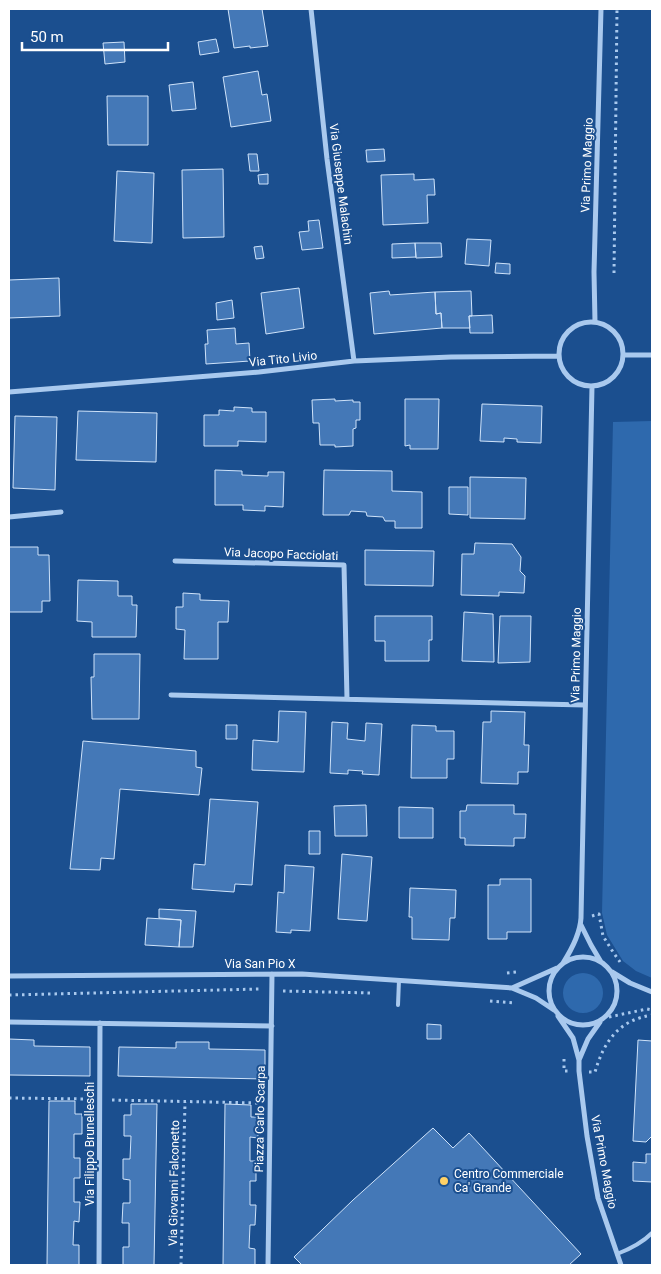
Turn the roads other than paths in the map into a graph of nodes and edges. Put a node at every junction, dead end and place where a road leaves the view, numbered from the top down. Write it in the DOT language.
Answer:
graph roads {
  1 [pos="311,9"];
  2 [pos="601,9"];
  3 [pos="594,322"];
  4 [pos="623,355"];
  5 [pos="652,355"];
  6 [pos="559,356"];
  7 [pos="354,361"];
  8 [pos="592,386"];
  9 [pos="9,392"];
  10 [pos="61,512"];
  11 [pos="9,517"];
  12 [pos="175,561"];
  13 [pos="171,695"];
  14 [pos="347,699"];
  15 [pos="585,705"];
  16 [pos="581,925"];
  17 [pos="602,962"];
  18 [pos="563,963"];
  19 [pos="558,968"];
  20 [pos="611,972"];
  21 [pos="272,974"];
  22 [pos="9,976"];
  23 [pos="399,980"];
  24 [pos="512,988"];
  25 [pos="652,992"];
  26 [pos="398,1005"];
  27 [pos="554,1010"];
  28 [pos="558,1016"];
  29 [pos="9,1022"];
  30 [pos="600,1022"];
  31 [pos="100,1023"];
  32 [pos="272,1026"];
  33 [pos="579,1060"];
  34 [pos="652,1233"];
  35 [pos="617,1254"];
  36 [pos="99,1265"];
  37 [pos="268,1265"];
  38 [pos="620,1265"];
  1 -- 7 [label="street, Via Giuseppe Malachin"];
  2 -- 3 [label="street, Via Primo Maggio"];
  3 -- 4 [label="street"];
  3 -- 6 [label="street"];
  4 -- 5 [label="street"];
  4 -- 8 [label="street"];
  6 -- 7 [label="street, Via Tito Livio"];
  6 -- 8 [label="street"];
  7 -- 9 [label="street, Via Tito Livio"];
  8 -- 15 [label="street, Via Primo Maggio"];
  10 -- 11 [label="street"];
  12 -- 14 [label="street, Via Jacopo Facciolati"];
  13 -- 14 [label="street"];
  14 -- 15 [label="street"];
  15 -- 16 [label="street, Via Primo Maggio"];
  16 -- 17 [label="street, Via Primo Maggio"];
  16 -- 18 [label="street, Via Primo Maggio"];
  17 -- 18 [label="street"];
  17 -- 20 [label="street, Via Primo Maggio"];
  18 -- 19 [label="street, Via Primo Maggio"];
  19 -- 24 [label="street, Via San Pio X"];
  19 -- 27 [label="street, Via Primo Maggio"];
  20 -- 25 [label="street"];
  20 -- 30 [label="street, Via Primo Maggio"];
  21 -- 22 [label="street, Via San Pio X"];
  21 -- 23 [label="street, Via San Pio X"];
  21 -- 32 [label="street, Piazza Carlo Scarpa"];
  23 -- 24 [label="street, Via San Pio X"];
  23 -- 26 [label="lane"];
  24 -- 27 [label="street, Via San Pio X"];
  27 -- 28 [label="street, Via Primo Maggio"];
  28 -- 30 [label="street"];
  28 -- 33 [label="street, Via Primo Maggio"];
  29 -- 31 [label="street"];
  30 -- 33 [label="street, Via Primo Maggio"];
  31 -- 32 [label="street"];
  31 -- 36 [label="street, Via Filippo Brunelleschi"];
  32 -- 37 [label="street, Piazza Carlo Scarpa"];
  33 -- 35 [label="street, Via Primo Maggio"];
  34 -- 35 [label="lane"];
  35 -- 38 [label="street, Via Primo Maggio"];
}
